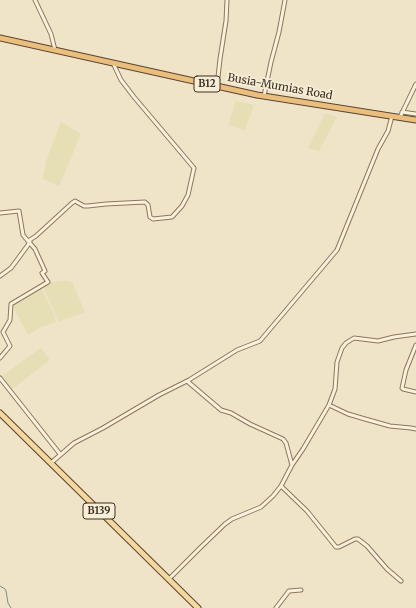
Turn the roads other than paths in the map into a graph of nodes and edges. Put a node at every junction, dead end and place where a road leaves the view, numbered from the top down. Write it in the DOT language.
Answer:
graph roads {
  1 [pos="35,0"];
  2 [pos="228,0"];
  3 [pos="285,0"];
  4 [pos="0,38"];
  5 [pos="55,50"];
  6 [pos="113,63"];
  7 [pos="416,84"];
  8 [pos="217,86"];
  9 [pos="264,96"];
  10 [pos="402,112"];
  11 [pos="416,114"];
  12 [pos="392,116"];
  13 [pos="400,117"];
  14 [pos="416,120"];
  15 [pos="0,213"];
  16 [pos="29,242"];
  17 [pos="0,276"];
  18 [pos="416,334"];
  19 [pos="416,345"];
  20 [pos="0,358"];
  21 [pos="0,378"];
  22 [pos="188,381"];
  23 [pos="416,392"];
  24 [pos="329,405"];
  25 [pos="0,413"];
  26 [pos="416,429"];
  27 [pos="60,454"];
  28 [pos="51,463"];
  29 [pos="292,465"];
  30 [pos="281,486"];
  31 [pos="169,580"];
  32 [pos="401,581"];
  33 [pos="301,590"];
  34 [pos="198,608"];
  35 [pos="276,608"];
  1 -- 5 [label="street"];
  2 -- 8 [label="street"];
  3 -- 9 [label="street"];
  4 -- 5 [label="highway, Busia-Mumias Road / B12"];
  5 -- 6 [label="highway, Busia-Mumias Road / B12"];
  6 -- 8 [label="highway, Busia-Mumias Road / B12"];
  6 -- 16 [label="street"];
  7 -- 10 [label="street"];
  8 -- 9 [label="highway, Busia-Mumias Road / B12"];
  9 -- 12 [label="highway, Busia-Mumias Road / B12"];
  10 -- 11 [label="street"];
  10 -- 13 [label="street"];
  12 -- 13 [label="highway, Busia-Mumias Road / B12"];
  12 -- 22 [label="street"];
  13 -- 14 [label="highway, Busia-Mumias Road / B12"];
  15 -- 16 [label="street"];
  16 -- 17 [label="street"];
  16 -- 20 [label="street"];
  18 -- 24 [label="street"];
  19 -- 23 [label="street"];
  21 -- 27 [label="street"];
  22 -- 27 [label="street"];
  22 -- 29 [label="street"];
  24 -- 26 [label="street"];
  24 -- 29 [label="street"];
  25 -- 28 [label="main road, B139"];
  27 -- 28 [label="street"];
  28 -- 31 [label="main road, B139"];
  29 -- 30 [label="street"];
  30 -- 31 [label="street"];
  30 -- 32 [label="street"];
  31 -- 34 [label="main road, B139"];
  33 -- 35 [label="street"];
}
